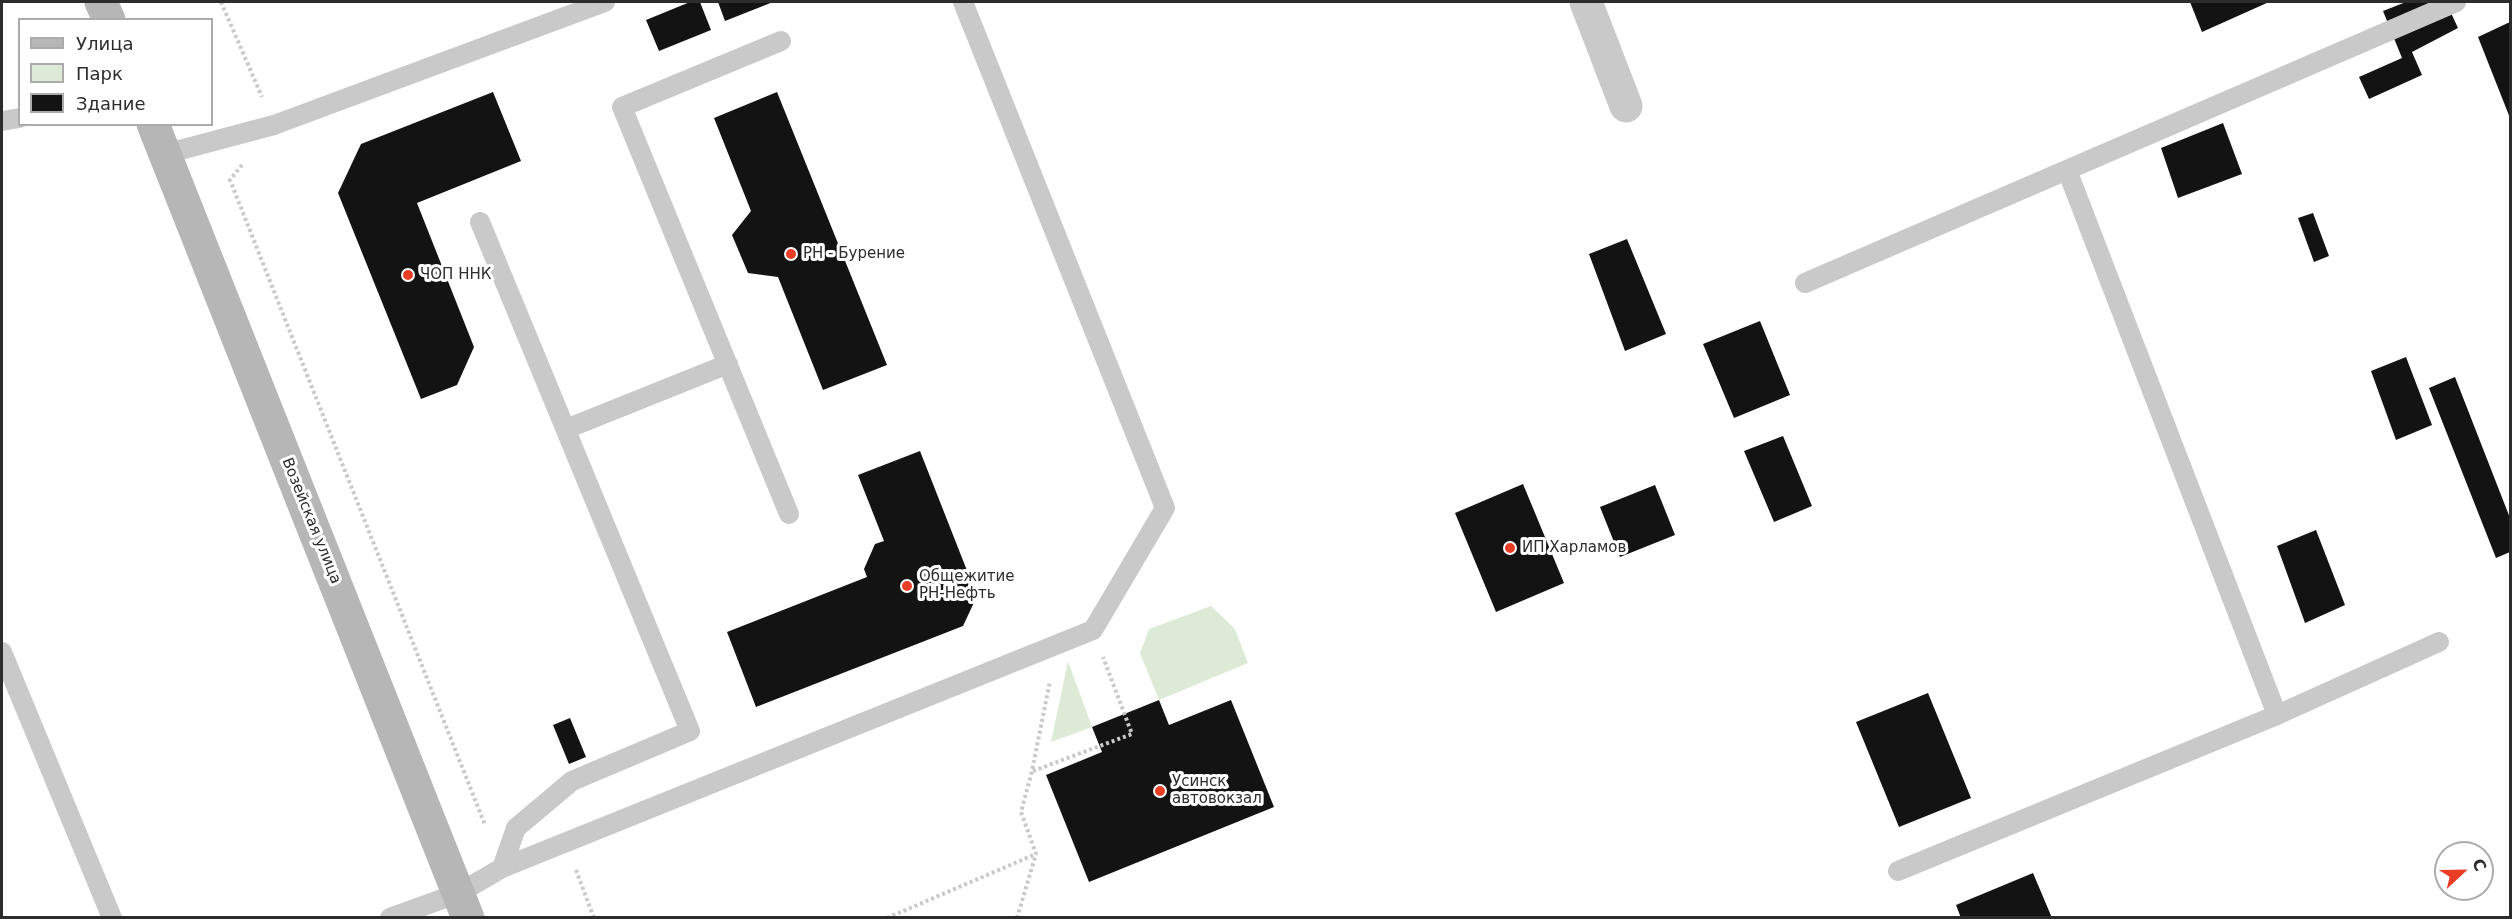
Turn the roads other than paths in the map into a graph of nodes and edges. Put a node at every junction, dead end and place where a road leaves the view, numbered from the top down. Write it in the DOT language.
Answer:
graph roads {
  1 [pos="101,2"];
  2 [pos="604,2"];
  3 [pos="963,2"];
  4 [pos="1586,2"];
  5 [pos="2456,2"];
  6 [pos="108,18"];
  7 [pos="782,41"];
  8 [pos="1626,106"];
  9 [pos="18,118"];
  10 [pos="2,121"];
  11 [pos="154,126"];
  12 [pos="165,154"];
  13 [pos="2067,170"];
  14 [pos="480,222"];
  15 [pos="1805,283"];
  16 [pos="728,364"];
  17 [pos="566,429"];
  18 [pos="789,514"];
  19 [pos="2439,642"];
  20 [pos="2,652"];
  21 [pos="2277,715"];
  22 [pos="502,868"];
  23 [pos="1898,871"];
  24 [pos="464,905"];
  25 [pos="112,918"];
  26 [pos="390,918"];
  1 -- 6 [label="main road"];
  2 -- 12 [label="lane"];
  3 -- 22 [label="lane"];
  4 -- 8 [label="street"];
  5 -- 13 [label="lane"];
  7 -- 16 [label="lane"];
  9 -- 10 [label="lane"];
  11 -- 12 [label="main road, Возейская улица"];
  12 -- 24 [label="main road, Возейская улица"];
  13 -- 15 [label="lane"];
  13 -- 21 [label="lane"];
  14 -- 17 [label="lane"];
  16 -- 17 [label="lane"];
  16 -- 18 [label="lane"];
  17 -- 22 [label="lane"];
  19 -- 21 [label="lane"];
  20 -- 25 [label="lane"];
  21 -- 23 [label="lane"];
  22 -- 24 [label="lane"];
  24 -- 26 [label="lane"];
}
